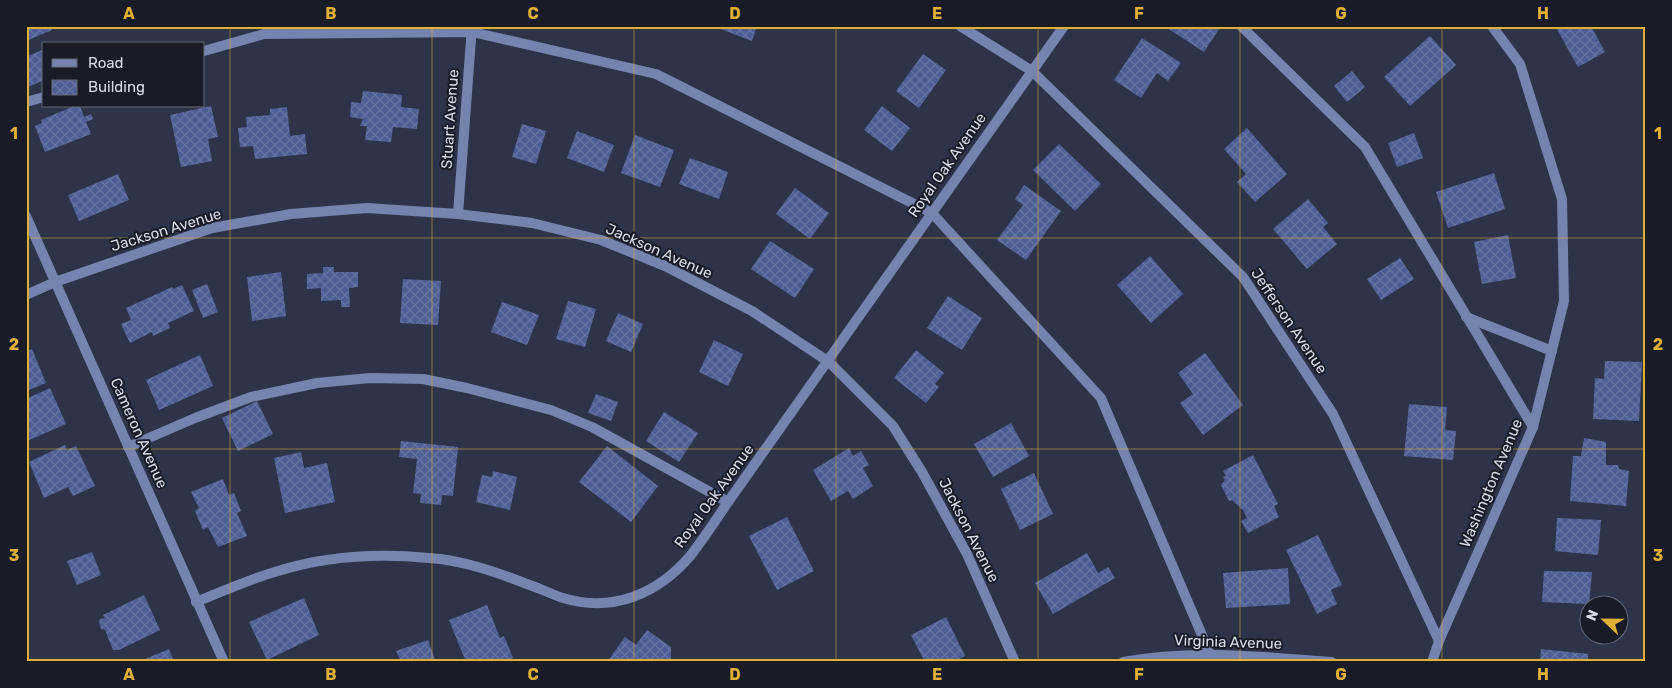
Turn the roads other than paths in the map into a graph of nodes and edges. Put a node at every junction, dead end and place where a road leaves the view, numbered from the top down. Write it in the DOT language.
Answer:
graph roads {
  1 [pos="960,26"];
  2 [pos="1064,26"];
  3 [pos="1241,26"];
  4 [pos="1492,26"];
  5 [pos="472,29"];
  6 [pos="205,51"];
  7 [pos="1032,71"];
  8 [pos="42,98"];
  9 [pos="26,102"];
  10 [pos="932,213"];
  11 [pos="458,214"];
  12 [pos="26,216"];
  13 [pos="55,282"];
  14 [pos="26,294"];
  15 [pos="1466,316"];
  16 [pos="1552,351"];
  17 [pos="829,362"];
  18 [pos="1533,427"];
  19 [pos="128,447"];
  20 [pos="728,502"];
  21 [pos="196,602"];
  22 [pos="1438,641"];
  23 [pos="1210,654"];
  24 [pos="224,662"];
  25 [pos="1015,662"];
  26 [pos="1123,662"];
  27 [pos="1332,662"];
  28 [pos="1432,662"];
  1 -- 7 [label="street, Jefferson Avenue"];
  2 -- 7 [label="street, Royal Oak Avenue"];
  3 -- 15 [label="street"];
  4 -- 16 [label="street, Washington Avenue"];
  5 -- 6 [label="street"];
  5 -- 10 [label="street"];
  5 -- 11 [label="street, Stuart Avenue"];
  7 -- 10 [label="street, Royal Oak Avenue"];
  7 -- 22 [label="street, Jefferson Avenue"];
  8 -- 9 [label="street"];
  10 -- 17 [label="street, Royal Oak Avenue"];
  10 -- 23 [label="street"];
  11 -- 13 [label="street, Jackson Avenue"];
  11 -- 17 [label="street, Jackson Avenue"];
  12 -- 13 [label="street, Cameron Avenue"];
  13 -- 14 [label="street, Jackson Avenue"];
  13 -- 19 [label="street, Cameron Avenue"];
  15 -- 16 [label="street"];
  15 -- 18 [label="street"];
  16 -- 18 [label="street, Washington Avenue"];
  17 -- 20 [label="street, Royal Oak Avenue"];
  17 -- 25 [label="street, Jackson Avenue"];
  18 -- 22 [label="street, Washington Avenue"];
  19 -- 20 [label="street"];
  19 -- 21 [label="street, Cameron Avenue"];
  20 -- 21 [label="street, Royal Oak Avenue"];
  21 -- 24 [label="street, Cameron Avenue"];
  22 -- 28 [label="street, Washington Avenue"];
  23 -- 26 [label="street, Virginia Avenue"];
  23 -- 27 [label="street, Virginia Avenue"];
}
